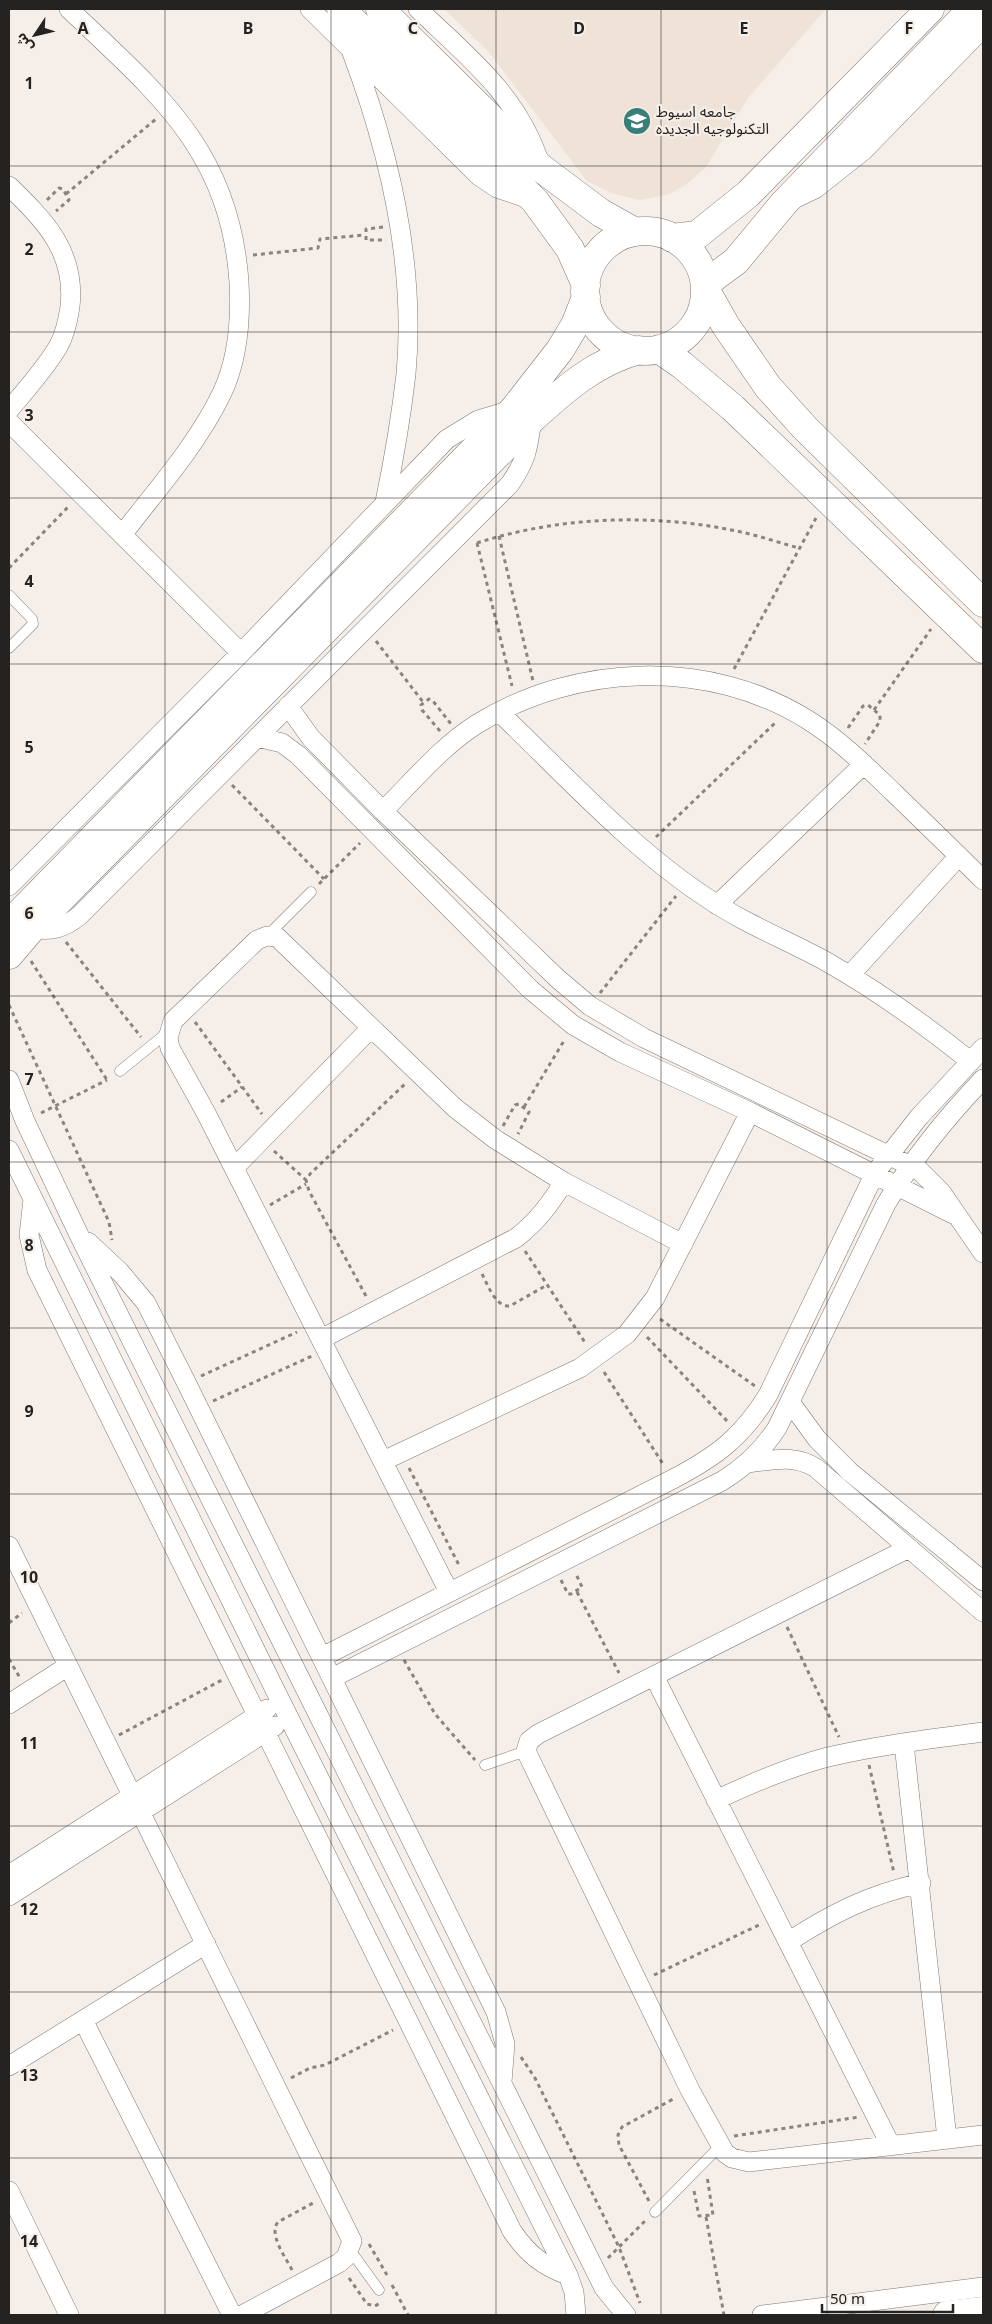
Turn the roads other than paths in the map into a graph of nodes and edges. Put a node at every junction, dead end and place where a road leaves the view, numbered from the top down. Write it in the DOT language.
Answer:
graph roads {
  1 [pos="69,9"];
  2 [pos="310,9"];
  3 [pos="341,9"];
  4 [pos="380,9"];
  5 [pos="418,9"];
  6 [pos="930,9"];
  7 [pos="972,9"];
  8 [pos="983,28"];
  9 [pos="351,50"];
  10 [pos="541,168"];
  11 [pos="9,186"];
  12 [pos="535,201"];
  13 [pos="784,203"];
  14 [pos="635,232"];
  15 [pos="672,238"];
  16 [pos="705,287"];
  17 [pos="586,291"];
  18 [pos="649,350"];
  19 [pos="9,410"];
  20 [pos="523,414"];
  21 [pos="9,422"];
  22 [pos="385,502"];
  23 [pos="122,535"];
  24 [pos="9,595"];
  25 [pos="983,603"];
  26 [pos="9,648"];
  27 [pos="983,649"];
  28 [pos="241,653"];
  29 [pos="288,706"];
  30 [pos="499,712"];
  31 [pos="257,737"];
  32 [pos="860,760"];
  33 [pos="383,810"];
  34 [pos="959,856"];
  35 [pos="983,880"];
  36 [pos="9,886"];
  37 [pos="311,892"];
  38 [pos="717,905"];
  39 [pos="25,936"];
  40 [pos="267,936"];
  41 [pos="850,976"];
  42 [pos="371,1028"];
  43 [pos="168,1032"];
  44 [pos="976,1054"];
  45 [pos="120,1071"];
  46 [pos="983,1079"];
  47 [pos="9,1080"];
  48 [pos="750,1112"];
  49 [pos="9,1150"];
  50 [pos="887,1156"];
  51 [pos="910,1166"];
  52 [pos="234,1168"];
  53 [pos="875,1173"];
  54 [pos="564,1182"];
  55 [pos="898,1185"];
  56 [pos="33,1199"];
  57 [pos="959,1217"];
  58 [pos="80,1235"];
  59 [pos="682,1244"];
  60 [pos="983,1253"];
  61 [pos="320,1338"];
  62 [pos="790,1402"];
  63 [pos="383,1461"];
  64 [pos="748,1463"];
  65 [pos="9,1546"];
  66 [pos="909,1548"];
  67 [pos="983,1581"];
  68 [pos="449,1592"];
  69 [pos="983,1612"];
  70 [pos="322,1657"];
  71 [pos="68,1666"];
  72 [pos="654,1676"];
  73 [pos="332,1678"];
  74 [pos="9,1704"];
  75 [pos="285,1709"];
  76 [pos="262,1723"];
  77 [pos="983,1732"];
  78 [pos="904,1744"];
  79 [pos="526,1751"];
  80 [pos="485,1764"];
  81 [pos="716,1800"];
  82 [pos="136,1804"];
  83 [pos="9,1875"];
  84 [pos="921,1883"];
  85 [pos="9,1896"];
  86 [pos="788,1942"];
  87 [pos="206,1944"];
  88 [pos="83,2020"];
  89 [pos="9,2066"];
  90 [pos="502,2082"];
  91 [pos="983,2135"];
  92 [pos="947,2139"];
  93 [pos="718,2143"];
  94 [pos="891,2146"];
  95 [pos="9,2191"];
  96 [pos="655,2212"];
  97 [pos="350,2250"];
  98 [pos="568,2275"];
  99 [pos="983,2287"];
  100 [pos="379,2290"];
  101 [pos="634,2311"];
  102 [pos="983,2311"];
  103 [pos="69,2315"];
  104 [pos="232,2315"];
  105 [pos="242,2315"];
  106 [pos="576,2315"];
  107 [pos="762,2315"];
  108 [pos="947,2315"];
  1 -- 23 [label="street"];
  2 -- 9 [label="street"];
  3 -- 12 [label="main road"];
  4 -- 10 [label="main road"];
  5 -- 10 [label="street"];
  6 -- 15 [label="main road"];
  7 -- 13 [label="main road"];
  8 -- 13 [label="street"];
  9 -- 12 [label="street"];
  9 -- 22 [label="street"];
  10 -- 14 [label="main road"];
  11 -- 19 [label="street"];
  12 -- 17 [label="main road"];
  13 -- 16 [label="main road"];
  14 -- 15 [label="main road"];
  14 -- 17 [label="main road"];
  15 -- 16 [label="main road"];
  16 -- 18 [label="main road"];
  16 -- 25 [label="main road"];
  17 -- 18 [label="main road"];
  17 -- 20 [label="main road"];
  18 -- 20 [label="main road"];
  18 -- 27 [label="main road"];
  20 -- 22 [label="street"];
  20 -- 29 [label="street"];
  20 -- 39 [label="main road"];
  21 -- 23 [label="street"];
  22 -- 28 [label="street"];
  23 -- 28 [label="street"];
  24 -- 26 [label="lane"];
  28 -- 36 [label="street"];
  29 -- 31 [label="street"];
  29 -- 33 [label="street"];
  30 -- 32 [label="street"];
  30 -- 33 [label="street"];
  30 -- 38 [label="street"];
  31 -- 39 [label="street"];
  31 -- 48 [label="street"];
  32 -- 34 [label="street"];
  32 -- 38 [label="street"];
  33 -- 50 [label="street"];
  34 -- 35 [label="street"];
  34 -- 41 [label="street"];
  37 -- 40 [label="lane"];
  38 -- 41 [label="street"];
  40 -- 42 [label="street"];
  40 -- 43 [label="street"];
  41 -- 44 [label="street"];
  42 -- 52 [label="street"];
  42 -- 54 [label="street"];
  43 -- 45 [label="lane"];
  43 -- 52 [label="street"];
  44 -- 50 [label="street"];
  46 -- 51 [label="street"];
  47 -- 58 [label="street"];
  48 -- 53 [label="street"];
  48 -- 59 [label="street"];
  49 -- 56 [label="street"];
  50 -- 51 [label="street"];
  50 -- 53 [label="street"];
  51 -- 55 [label="street"];
  51 -- 57 [label="street"];
  52 -- 61 [label="street"];
  53 -- 55 [label="street"];
  53 -- 68 [label="street"];
  54 -- 59 [label="street"];
  54 -- 61 [label="street"];
  55 -- 57 [label="street"];
  55 -- 62 [label="street"];
  56 -- 75 [label="street"];
  56 -- 76 [label="street"];
  57 -- 60 [label="street"];
  58 -- 70 [label="street"];
  58 -- 90 [label="street"];
  59 -- 63 [label="street"];
  61 -- 63 [label="street"];
  62 -- 64 [label="street"];
  62 -- 67 [label="street"];
  63 -- 68 [label="street"];
  64 -- 66 [label="street"];
  64 -- 73 [label="street"];
  65 -- 71 [label="street"];
  66 -- 69 [label="street"];
  66 -- 72 [label="street"];
  68 -- 70 [label="street"];
  70 -- 73 [label="street"];
  71 -- 74 [label="street"];
  71 -- 82 [label="street"];
  72 -- 79 [label="street"];
  72 -- 81 [label="street"];
  73 -- 90 [label="street"];
  75 -- 76 [label="street"];
  75 -- 98 [label="street"];
  76 -- 82 [label="street"];
  76 -- 98 [label="street"];
  77 -- 78 [label="street"];
  78 -- 81 [label="street"];
  78 -- 84 [label="street"];
  79 -- 80 [label="lane"];
  79 -- 93 [label="street"];
  81 -- 86 [label="street"];
  82 -- 83 [label="street"];
  82 -- 85 [label="street"];
  82 -- 87 [label="street"];
  84 -- 86 [label="street"];
  84 -- 92 [label="street"];
  86 -- 94 [label="street"];
  87 -- 88 [label="street"];
  87 -- 97 [label="street"];
  88 -- 89 [label="street"];
  88 -- 104 [label="street"];
  90 -- 101 [label="street"];
  91 -- 92 [label="street"];
  92 -- 94 [label="street"];
  93 -- 94 [label="street"];
  93 -- 96 [label="lane"];
  95 -- 103 [label="street"];
  97 -- 100 [label="lane"];
  97 -- 105 [label="street"];
  98 -- 106 [label="street"];
  99 -- 107 [label="street"];
  102 -- 108 [label="main road"];
}
